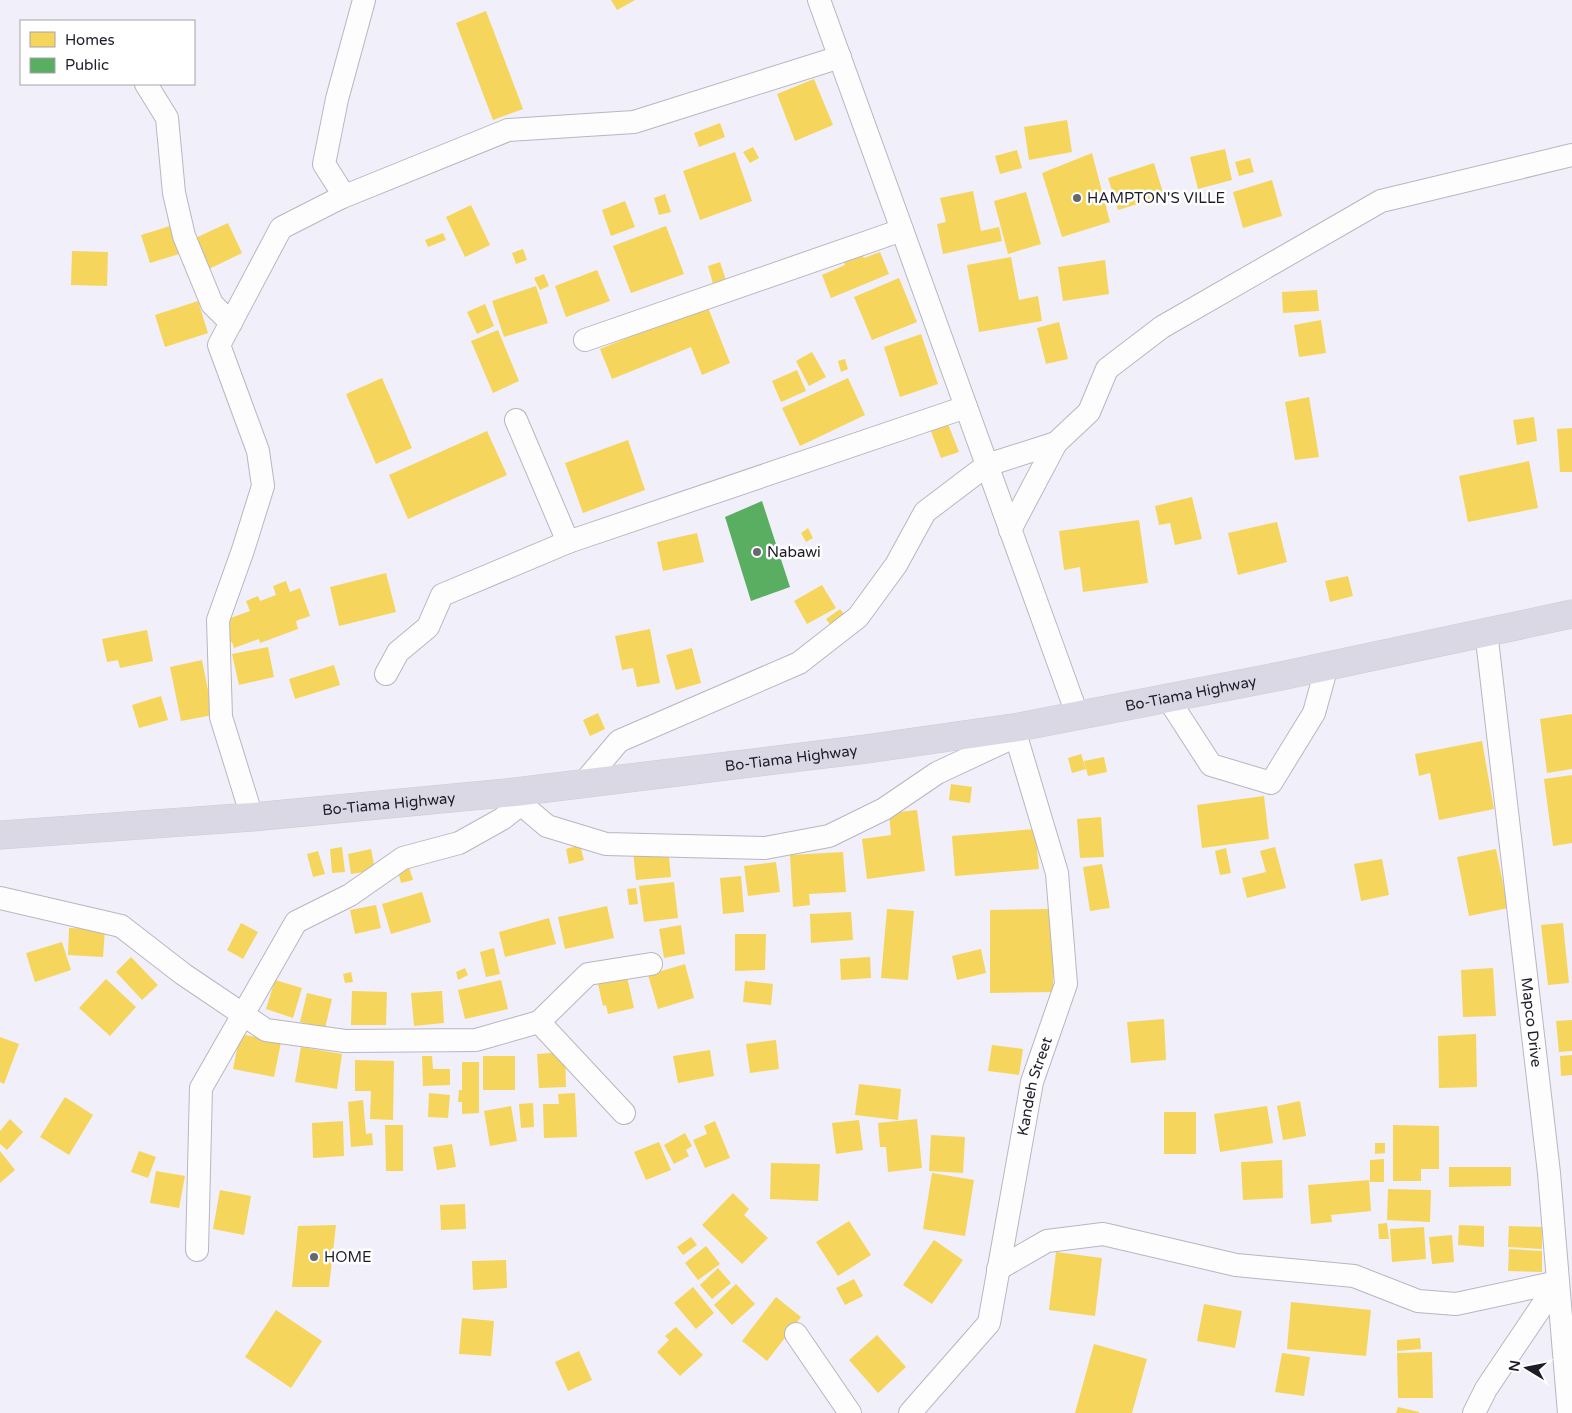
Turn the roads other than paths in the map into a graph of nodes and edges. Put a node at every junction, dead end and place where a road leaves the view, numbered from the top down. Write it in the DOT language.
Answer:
graph roads {
  1 [pos="364,0"];
  2 [pos="819,0"];
  3 [pos="840,57"];
  4 [pos="147,85"];
  5 [pos="1572,155"];
  6 [pos="340,198"];
  7 [pos="902,230"];
  8 [pos="231,323"];
  9 [pos="585,340"];
  10 [pos="966,407"];
  11 [pos="516,420"];
  12 [pos="1056,443"];
  13 [pos="987,465"];
  14 [pos="1010,530"];
  15 [pos="568,542"];
  16 [pos="1572,614"];
  17 [pos="1486,631"];
  18 [pos="1327,666"];
  19 [pos="386,674"];
  20 [pos="1167,697"];
  21 [pos="1077,714"];
  22 [pos="1018,731"];
  23 [pos="581,786"];
  24 [pos="518,798"];
  25 [pos="252,817"];
  26 [pos="0,835"];
  27 [pos="0,898"];
  28 [pos="651,964"];
  29 [pos="243,1012"];
  30 [pos="540,1022"];
  31 [pos="624,1113"];
  32 [pos="198,1250"];
  33 [pos="998,1270"];
  34 [pos="1558,1282"];
  35 [pos="796,1334"];
  36 [pos="850,1413"];
  37 [pos="910,1413"];
  38 [pos="1474,1413"];
  39 [pos="1568,1413"];
  1 -- 6 [label="street"];
  2 -- 3 [label="street"];
  3 -- 6 [label="street"];
  3 -- 7 [label="street"];
  4 -- 8 [label="street"];
  5 -- 12 [label="street"];
  6 -- 8 [label="street"];
  7 -- 9 [label="street"];
  7 -- 10 [label="street"];
  8 -- 25 [label="street"];
  10 -- 13 [label="street"];
  10 -- 15 [label="street"];
  11 -- 15 [label="street"];
  12 -- 13 [label="street"];
  12 -- 14 [label="street"];
  13 -- 14 [label="street"];
  13 -- 23 [label="street"];
  14 -- 21 [label="street"];
  15 -- 19 [label="street"];
  16 -- 17 [label="highway, Bo-Tiama Highway"];
  17 -- 18 [label="highway, Bo-Tiama Highway"];
  17 -- 34 [label="street, Mapco Drive"];
  18 -- 20 [label="highway, Bo-Tiama Highway"];
  18 -- 20 [label="street"];
  20 -- 21 [label="highway, Bo-Tiama Highway"];
  21 -- 22 [label="highway, Bo-Tiama Highway"];
  22 -- 23 [label="highway, Bo-Tiama Highway"];
  22 -- 24 [label="street"];
  22 -- 33 [label="street, Kandeh Street"];
  23 -- 24 [label="highway, Bo-Tiama Highway"];
  24 -- 25 [label="highway, Bo-Tiama Highway"];
  24 -- 29 [label="street"];
  25 -- 26 [label="highway, Bo-Tiama Highway"];
  27 -- 29 [label="street"];
  28 -- 30 [label="street"];
  29 -- 30 [label="street"];
  29 -- 32 [label="street"];
  30 -- 31 [label="street"];
  33 -- 34 [label="street"];
  33 -- 37 [label="street, Kandeh Street"];
  34 -- 38 [label="street"];
  34 -- 39 [label="street, Mapco Drive"];
  35 -- 36 [label="street"];
}
